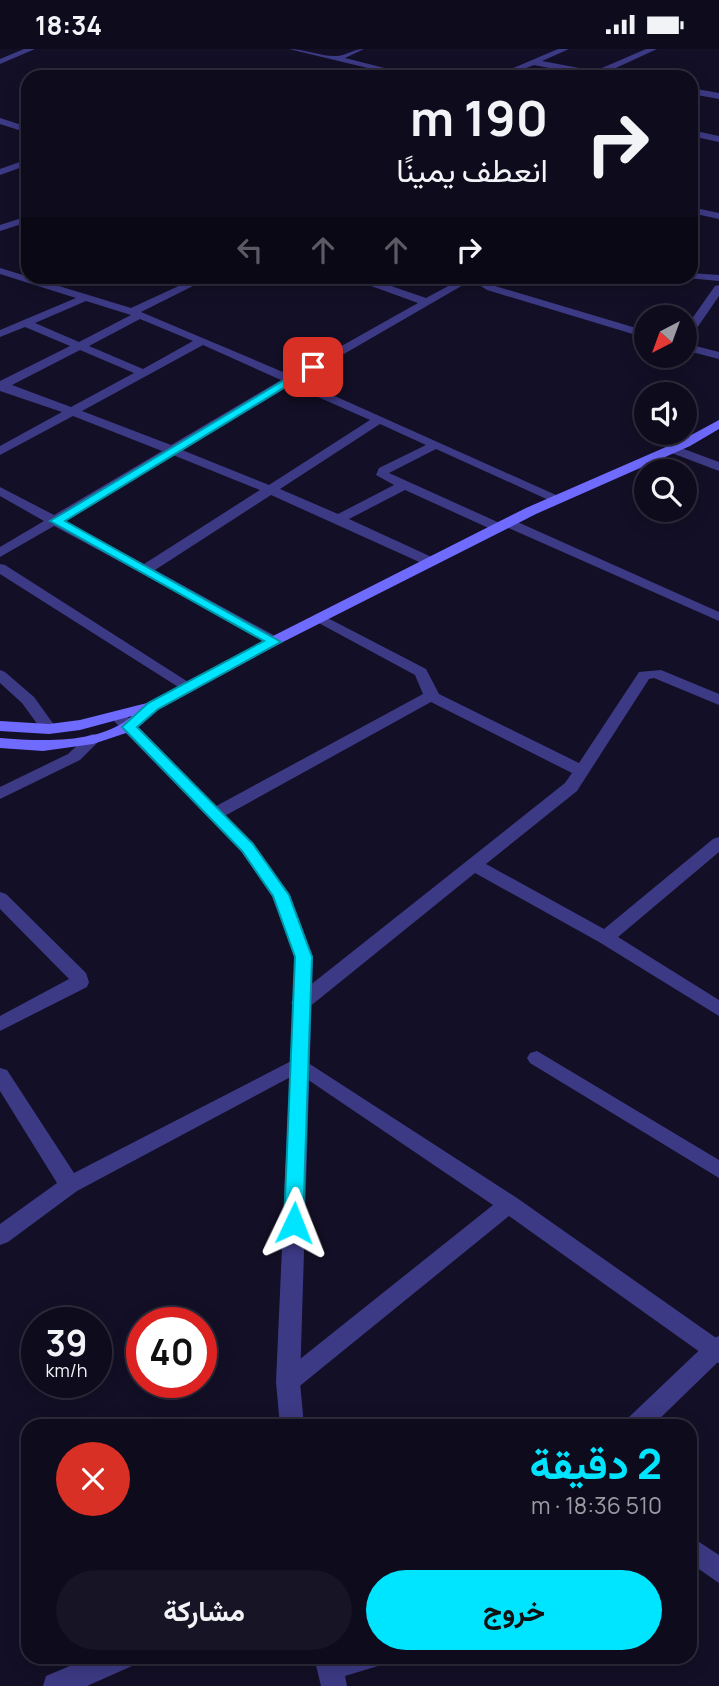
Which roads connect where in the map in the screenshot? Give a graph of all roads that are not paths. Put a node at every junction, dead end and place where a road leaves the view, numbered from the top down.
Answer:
1 (31, 49) edge
2 (293, 49) edge
3 (360, 49) edge
4 (565, 49) edge
5 (653, 49) edge
6 (337, 59) junction
7 (0, 62) edge
8 (533, 62) junction
9 (385, 70) edge
10 (513, 70) edge
11 (570, 70) edge
12 (605, 70) edge
13 (698, 92) edge
14 (719, 96) edge
15 (0, 121) edge
16 (21, 128) edge
17 (698, 134) edge
18 (719, 139) edge
19 (21, 164) edge
20 (0, 172) edge
21 (719, 200) edge
22 (698, 210) edge
23 (698, 211) edge
24 (719, 216) edge
25 (21, 221) edge
26 (0, 228) edge
27 (0, 271) edge
28 (698, 276) edge
29 (21, 278) edge
30 (719, 278) edge
31 (39, 284) edge
32 (49, 284) edge
33 (192, 284) edge
34 (376, 284) edge
35 (459, 284) edge
36 (484, 284) edge
37 (45, 286) junction
38 (719, 288) edge
39 (85, 298) junction
40 (426, 302) junction
41 (713, 307) edge
42 (136, 313) junction
43 (25, 323) junction
44 (697, 325) edge
45 (634, 331) edge
46 (0, 334) edge
47 (202, 341) junction
48 (78, 346) junction
49 (697, 350) edge
50 (719, 356) edge
51 (143, 373) junction
52 (290, 380) junction
53 (1, 386) edge
54 (73, 412) junction
55 (380, 419) junction
56 (719, 424) edge
57 (436, 444) junction
58 (673, 449) junction
59 (175, 450) junction
60 (0, 451) edge
61 (719, 467) edge
62 (402, 485) junction
63 (0, 491) edge
64 (271, 491) junction
65 (558, 499) junction
66 (338, 519) junction
67 (56, 521) junction
68 (503, 525) junction
69 (0, 553) edge
70 (431, 562) junction
71 (0, 568) edge
72 (145, 570) junction
73 (719, 617) edge
74 (320, 618) junction
75 (274, 642) junction
76 (0, 675) edge
77 (188, 687) junction
78 (430, 696) junction
79 (719, 700) edge
80 (124, 721) junction
81 (0, 726) edge
82 (49, 729) junction
83 (93, 739) junction
84 (0, 743) edge
85 (582, 771) junction
86 (0, 794) edge
87 (215, 814) junction
88 (719, 843) edge
89 (475, 865) junction
90 (0, 898) edge
91 (604, 938) junction
92 (301, 1003) junction
93 (719, 1009) edge
94 (0, 1024) edge
95 (537, 1058) dead end
96 (299, 1064) junction
97 (0, 1075) edge
98 (719, 1170) edge
99 (70, 1185) junction
100 (509, 1204) junction
101 (0, 1236) edge
102 (718, 1350) edge
103 (288, 1382) junction
104 (291, 1419) edge
105 (644, 1419) edge
106 (697, 1554) edge
107 (719, 1571) edge
108 (107, 1664) edge
109 (348, 1664) edge
110 (330, 1670) edge
111 (56, 1686) edge

1 - 7 street
2 - 6 street
3 - 6 street
4 - 8 street
5 - 12 street
6 - 9 street
8 - 10 street
8 - 11 street
13 - 14 street
15 - 16 street
17 - 18 street
19 - 20 street
21 - 22 street
23 - 24 street
25 - 26 street
27 - 29 street
28 - 30 street
31 - 37 street
32 - 37 street
33 - 42 street
34 - 40 street
35 - 40 street
36 - 45 street
37 - 39 street
38 - 41 street
39 - 42 street
39 - 43 street
40 - 52 street
41 - 44 street
42 - 47 street
42 - 48 street
43 - 46 street
43 - 48 street
47 - 51 street
47 - 52 street
48 - 51 street
48 - 53 street
49 - 50 street
51 - 54 street
52 - 55 street
52 - 59 street
53 - 54 street
54 - 59 street
54 - 60 street
55 - 57 street
55 - 64 street
56 - 58 main road
57 - 62 street
57 - 65 street
58 - 61 street
58 - 65 main road
59 - 64 street
59 - 67 street
62 - 66 street
62 - 68 street
63 - 67 street
64 - 66 street
64 - 72 street
65 - 68 main road
66 - 70 street
67 - 69 street
67 - 72 street
68 - 70 main road
68 - 73 street
70 - 74 main road
71 - 77 street
72 - 75 street
74 - 75 main road
74 - 78 street
75 - 77 main road
76 - 82 street
77 - 80 main road
78 - 85 street
78 - 87 street
79 - 85 street
80 - 82 main road
80 - 83 main road
80 - 87 street
81 - 82 main road
83 - 84 main road
83 - 86 street
85 - 89 street
87 - 92 street
88 - 91 street
89 - 91 street
89 - 92 street
90 - 94 street
91 - 93 street
92 - 96 street
95 - 98 street
96 - 99 street
96 - 100 street
96 - 103 street
97 - 99 street
99 - 101 street
100 - 102 street
100 - 103 street
102 - 105 street
103 - 104 street
106 - 107 street
108 - 111 street
109 - 110 street

